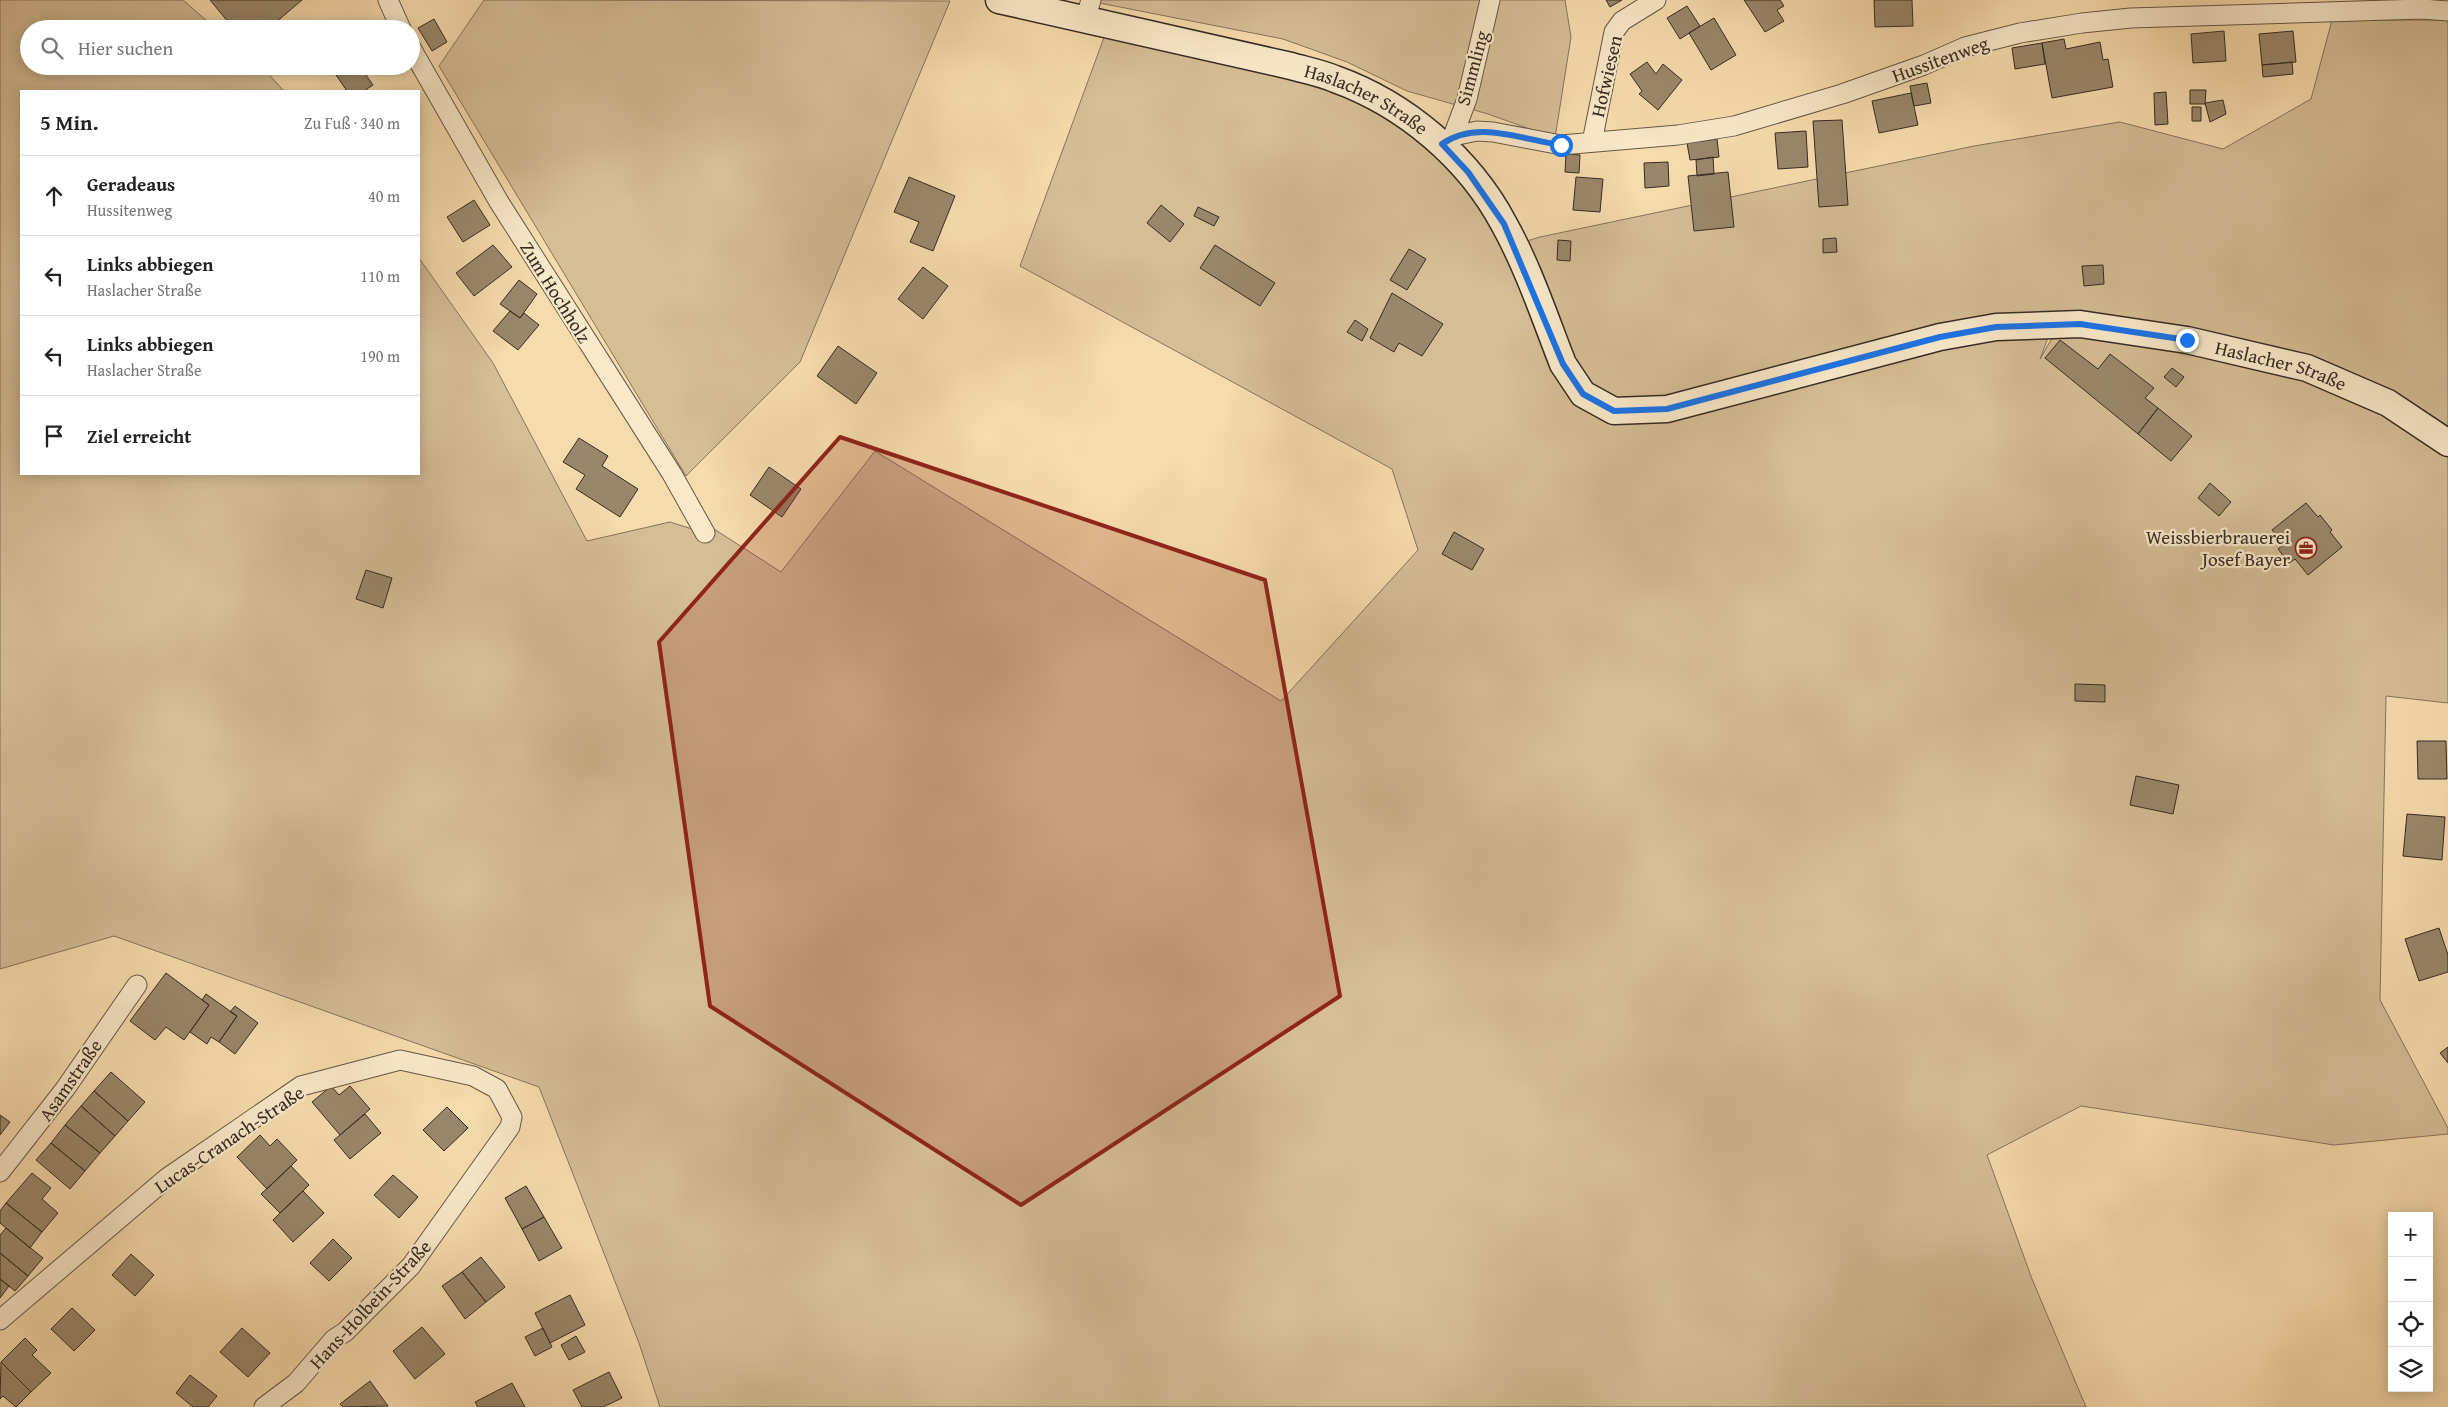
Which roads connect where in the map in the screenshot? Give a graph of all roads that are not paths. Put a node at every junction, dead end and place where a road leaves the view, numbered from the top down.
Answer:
1 (388, 0) edge
2 (999, 0) edge
3 (1490, 0) edge
4 (1656, 0) edge
5 (1088, 10) edge
6 (2448, 11) edge
7 (397, 20) edge
8 (420, 64) edge
9 (1447, 140) junction
10 (1592, 142) junction
11 (2448, 443) edge
12 (705, 533) dead end
13 (137, 984) dead end
14 (497, 1089) joint
15 (0, 1172) edge
16 (0, 1320) edge
17 (264, 1407) edge

1 - 7 street
2 - 5 street, Haslacher Straße
3 - 9 street, Simmling
4 - 10 street, Hofwiesen
5 - 9 street, Haslacher Straße
6 - 10 street, Hussitenweg
8 - 12 street, Zum Hochholz
9 - 10 street, Hussitenweg
9 - 11 street, Haslacher Straße
13 - 15 street, Asamstraße
14 - 16 street, Lucas-Cranach-Straße
14 - 17 street, Hans-Holbein-Straße

